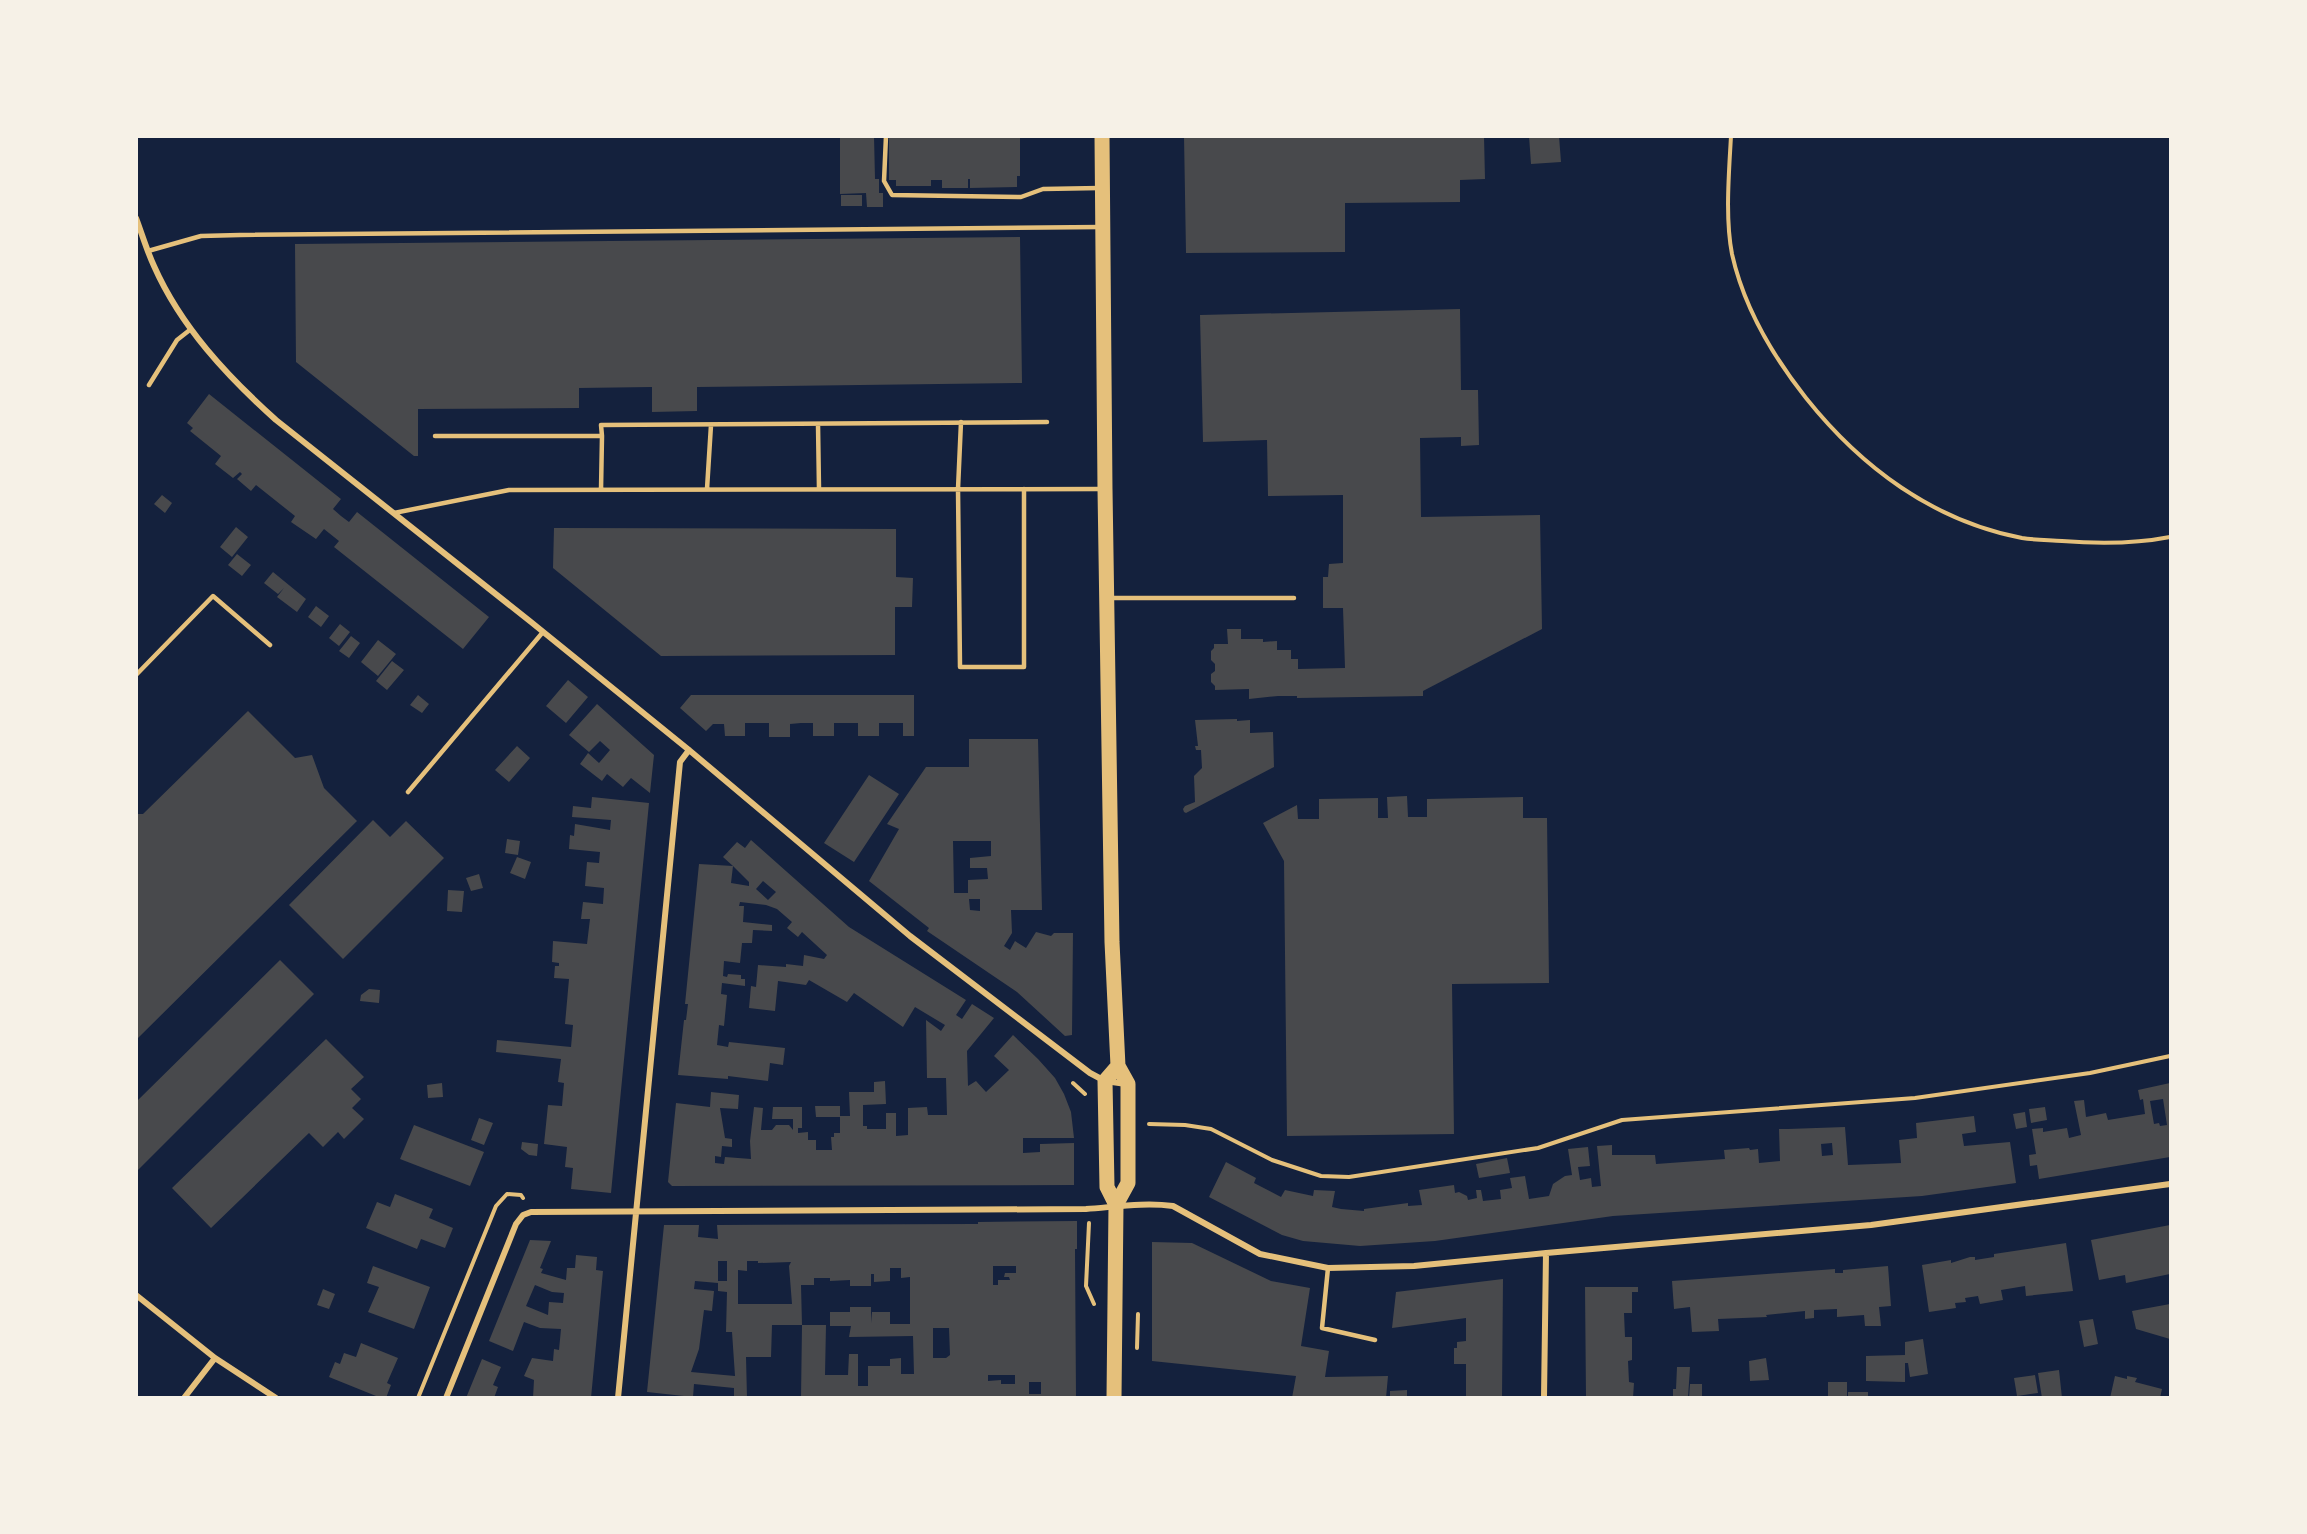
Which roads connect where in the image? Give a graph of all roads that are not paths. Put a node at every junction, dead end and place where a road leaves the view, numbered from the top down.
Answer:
1 (886, 136) edge
2 (1102, 136) edge
3 (1102, 188) junction
4 (136, 218) edge
5 (1103, 227) junction
6 (148, 251) junction
7 (191, 329) junction
8 (149, 385) dead end
9 (961, 422) junction
10 (1047, 422) dead end
11 (818, 424) junction
12 (711, 425) junction
13 (435, 436) dead end
14 (602, 436) junction
15 (707, 489) junction
16 (819, 489) junction
17 (958, 489) junction
18 (1024, 489) junction
19 (1104, 489) junction
20 (601, 490) junction
21 (394, 513) junction
22 (1106, 598) junction
23 (1294, 598) dead end
24 (543, 632) junction
25 (270, 645) dead end
26 (136, 675) edge
27 (689, 750) junction
28 (408, 792) dead end
29 (1118, 1066) junction
30 (1104, 1081) junction
31 (1128, 1084) junction
32 (2170, 1184) edge
33 (1116, 1205) junction
34 (635, 1212) junction
35 (1546, 1253) junction
36 (1328, 1268) junction
37 (136, 1295) edge
38 (1375, 1340) dead end
39 (215, 1358) junction
40 (184, 1398) edge
41 (276, 1398) edge
42 (446, 1398) edge
43 (618, 1398) edge
44 (1114, 1398) edge
45 (1544, 1398) edge

1 - 3 lane
2 - 3 main road
3 - 5 main road
4 - 6 street
5 - 6 lane
5 - 19 main road
6 - 7 street
7 - 8 lane
7 - 21 street
9 - 10 lane
9 - 11 lane
9 - 17 lane
11 - 12 lane
11 - 16 lane
12 - 14 lane
12 - 15 lane
13 - 14 lane
14 - 20 lane
15 - 16 lane
15 - 20 lane
16 - 17 lane
17 - 18 lane
17 - 18 lane
18 - 19 lane
19 - 22 main road
20 - 21 lane
21 - 24 street
22 - 23 lane
22 - 29 main road
24 - 27 street
24 - 28 lane
25 - 26 lane
27 - 30 street
27 - 34 street
29 - 30 main road
29 - 31 main road
30 - 31 street
30 - 33 main road
31 - 33 main road
32 - 35 street
33 - 34 street
33 - 36 street
33 - 44 main road
34 - 42 street
34 - 43 street
35 - 36 street
35 - 45 street
36 - 38 lane
37 - 39 street
39 - 40 street
39 - 41 street

